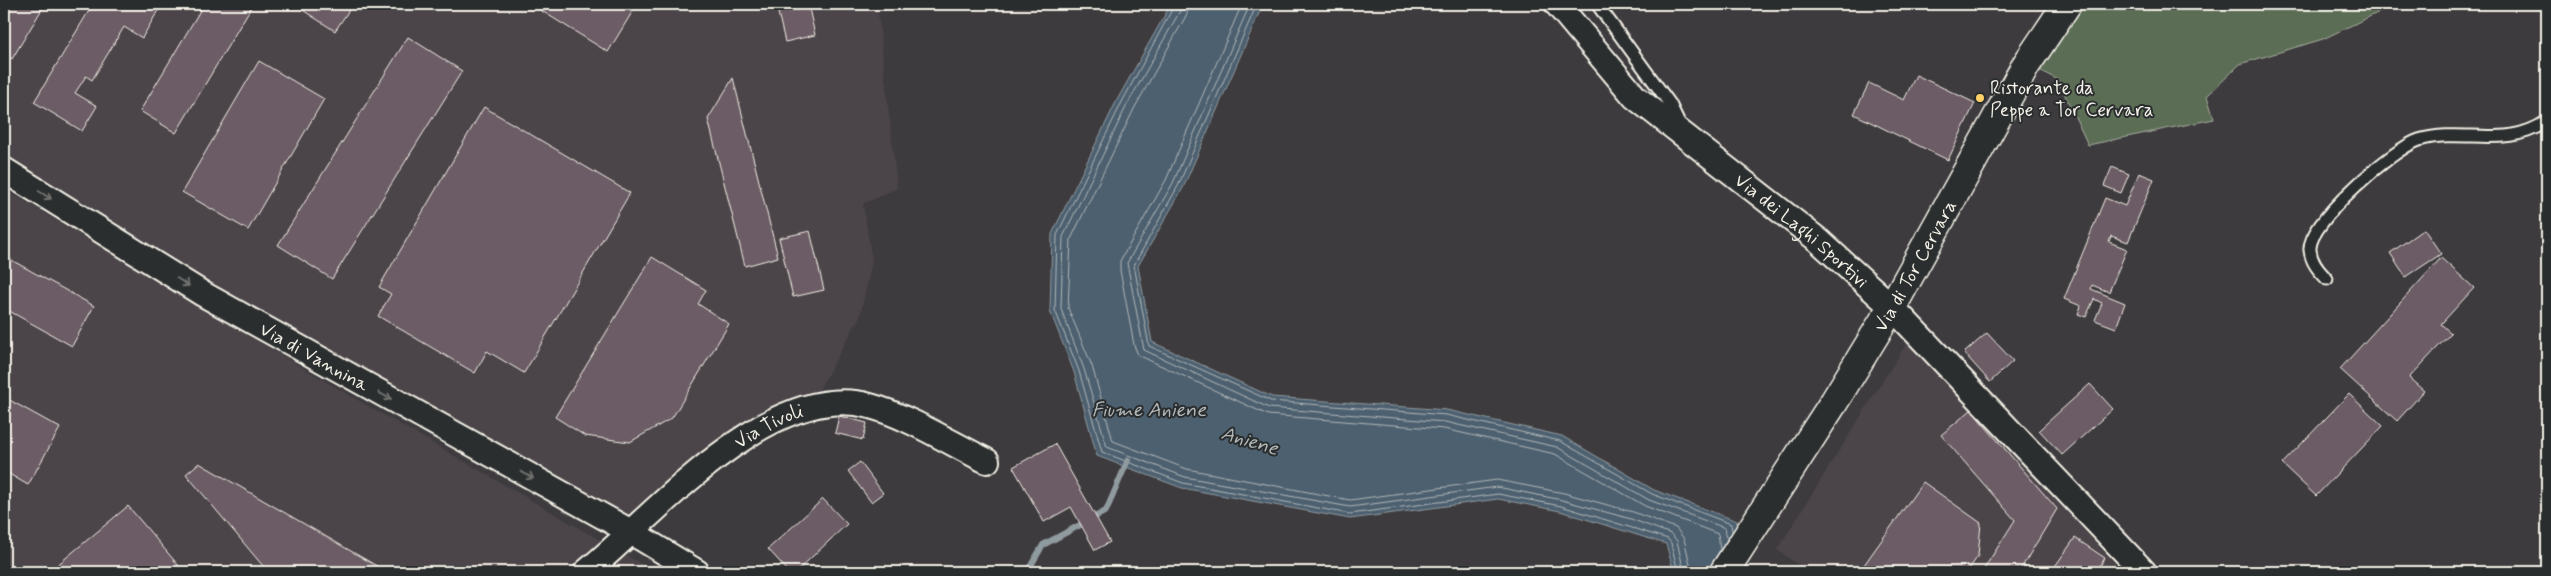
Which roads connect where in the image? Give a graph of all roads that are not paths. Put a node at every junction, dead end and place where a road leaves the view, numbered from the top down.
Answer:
1 (1557, 4) edge
2 (1597, 4) edge
3 (2067, 4) edge
4 (2547, 121) edge
5 (1684, 134) junction
6 (4, 170) edge
7 (2326, 279) dead end
8 (1892, 307) junction
9 (987, 461) dead end
10 (631, 532) junction
11 (586, 572) edge
12 (696, 572) edge
13 (1724, 572) edge
14 (2144, 572) edge

1 - 5 street, Via dei Laghi Sportivi
2 - 5 lane
3 - 8 street, Via di Tor Cervara
4 - 7 lane
5 - 8 street, Via dei Laghi Sportivi
6 -> 10 street, Via di Vannina
8 - 13 street, Via di Tor Cervara
8 - 14 street, Via dei Laghi Sportivi
9 - 10 street, Via Tivoli
10 - 11 street, Via Tivoli
10 - 12 street, Via di Vannina

